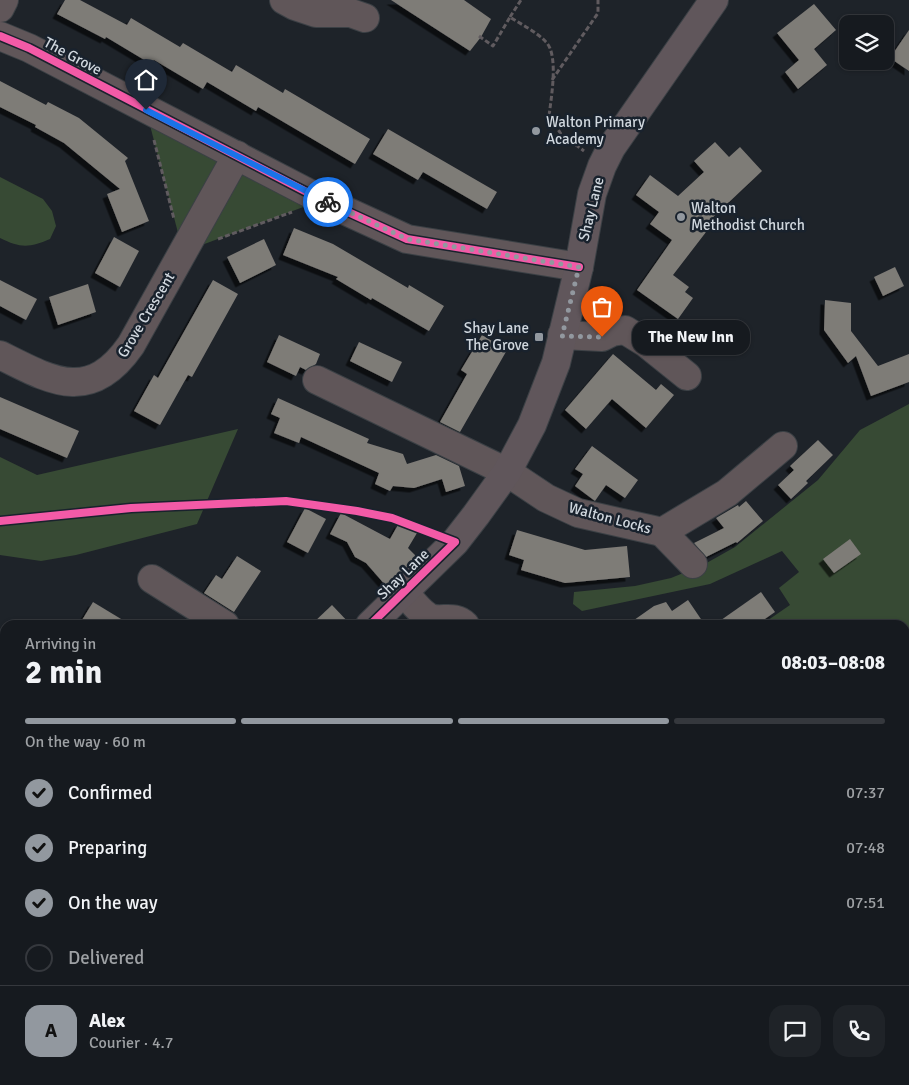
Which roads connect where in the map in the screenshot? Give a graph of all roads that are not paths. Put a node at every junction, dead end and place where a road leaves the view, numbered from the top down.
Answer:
1 (4, 0) edge
2 (284, 0) edge
3 (714, 0) edge
4 (0, 8) edge
5 (365, 18) dead end
6 (0, 36) edge
7 (237, 155) junction
8 (579, 267) junction
9 (562, 336) junction
10 (0, 355) edge
11 (687, 376) dead end
12 (317, 380) dead end
13 (783, 446) dead end
14 (507, 472) junction
15 (662, 532) junction
16 (693, 564) dead end
17 (152, 579) dead end
18 (404, 592) junction
19 (217, 620) edge
20 (375, 620) edge
21 (457, 620) edge

1 - 4 street
2 - 5 street
3 - 8 main road, Shay Lane
6 - 7 street, The Grove
7 - 8 street, The Grove
7 - 10 street, Grove Crescent
8 - 9 main road, Shay Lane
9 - 11 street
9 - 14 main road, Shay Lane
12 - 14 street, Walton Locks
13 - 15 street, Walton Locks
14 - 15 street, Walton Locks
14 - 18 main road, Shay Lane
15 - 16 street, Walton Locks
17 - 19 street
18 - 20 main road, Shay Lane
18 - 21 street

